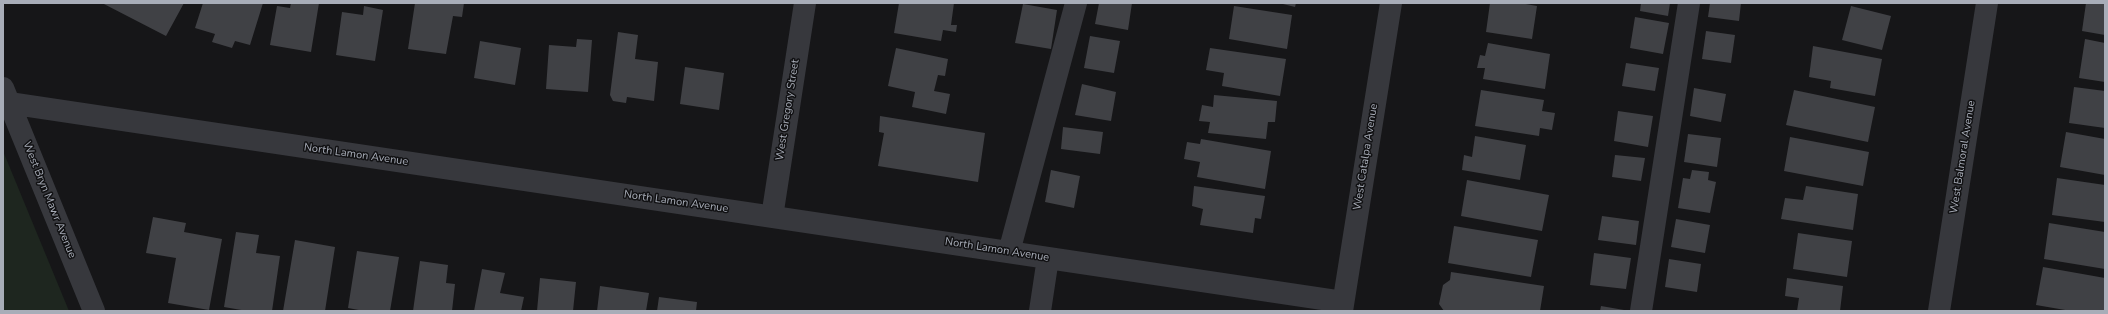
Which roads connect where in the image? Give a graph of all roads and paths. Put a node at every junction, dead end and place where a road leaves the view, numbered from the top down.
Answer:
1 (805, 3) edge
2 (1076, 3) edge
3 (1391, 3) edge
4 (1689, 3) edge
5 (1987, 3) edge
6 (6, 96) edge
7 (772, 217) junction
8 (1009, 252) junction
9 (1048, 258) junction
10 (1343, 306) edge
11 (94, 311) edge
12 (1040, 311) edge
13 (1641, 311) edge
14 (1939, 311) edge

1 - 7 street, West Gregory Street
2 - 8 street
3 - 10 street, West Catalpa Avenue
4 - 13 street
5 - 14 street, West Balmoral Avenue
6 - 7 street, North Lamon Avenue
6 - 11 street, West Bryn Mawr Avenue
7 - 8 street, North Lamon Avenue
8 - 9 street, North Lamon Avenue
9 - 10 street, North Lamon Avenue
9 - 12 street

